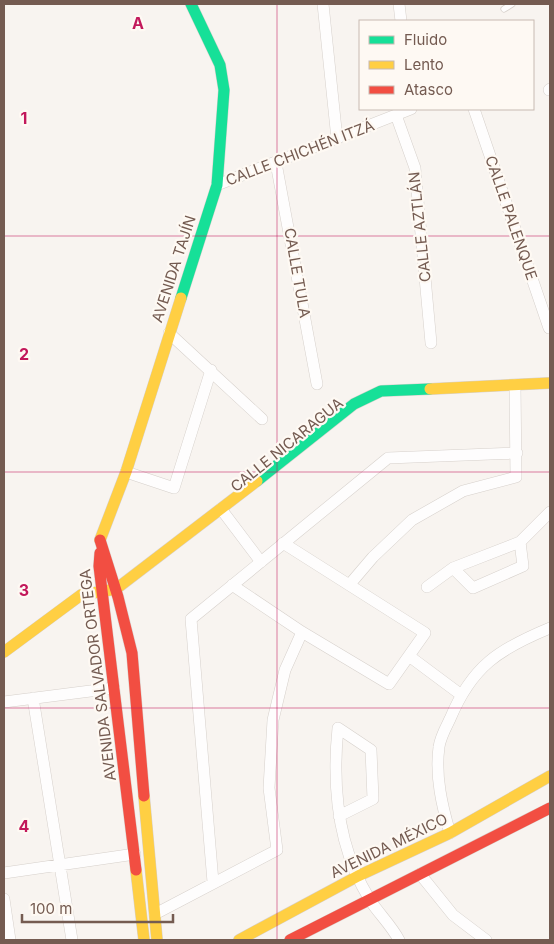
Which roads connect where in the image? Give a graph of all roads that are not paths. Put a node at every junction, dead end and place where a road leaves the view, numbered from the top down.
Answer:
1 (191, 4) edge
2 (323, 4) edge
3 (399, 4) edge
4 (512, 4) edge
5 (504, 9) dead end
6 (401, 20) edge
7 (408, 110) edge
8 (474, 110) edge
9 (396, 115) junction
10 (337, 139) junction
11 (276, 162) junction
12 (217, 185) junction
13 (549, 328) dead end
14 (169, 333) junction
15 (431, 343) dead end
16 (211, 370) junction
17 (550, 383) edge
18 (317, 384) dead end
19 (515, 389) junction
20 (550, 391) edge
21 (262, 419) dead end
22 (517, 453) junction
23 (126, 472) junction
24 (223, 512) junction
25 (549, 513) edge
26 (100, 540) junction
27 (520, 542) junction
28 (283, 543) junction
29 (261, 562) junction
30 (453, 568) junction
31 (350, 584) junction
32 (232, 585) junction
33 (427, 587) dead end
34 (117, 593) junction
35 (100, 595) junction
36 (550, 628) edge
37 (302, 632) junction
38 (4, 652) edge
39 (409, 656) junction
40 (114, 688) junction
41 (460, 694) junction
42 (33, 698) junction
43 (4, 702) edge
44 (550, 776) edge
45 (550, 808) edge
46 (339, 816) junction
47 (450, 833) junction
48 (135, 854) junction
49 (60, 865) junction
50 (4, 873) edge
51 (420, 874) junction
52 (358, 876) junction
53 (213, 882) junction
54 (4, 899) edge
55 (370, 900) junction
56 (155, 914) junction
57 (306, 937) edge
58 (10, 940) edge
59 (72, 940) edge
60 (144, 940) edge
61 (157, 940) edge
62 (239, 940) edge
63 (290, 940) edge
64 (399, 940) edge
65 (486, 940) edge

1 - 12 main road, AVENIDA TAJÍN
2 - 10 street
3 - 6 street
4 - 5 lane
7 - 9 street, CALLE CHICHÉN ITZÁ
8 - 13 street, CALLE PALENQUE
9 - 10 street, CALLE CHICHÉN ITZÁ
9 - 15 street, CALLE AZTLÁN
10 - 11 street, CALLE CHICHÉN ITZÁ
11 - 12 street, CALLE CHICHÉN ITZÁ
11 - 18 street, CALLE TULA
12 - 14 main road, AVENIDA TAJÍN
14 - 16 street
14 - 23 main road, AVENIDA TAJÍN
16 - 21 street
16 - 23 street
17 - 19 main road, CALLE NICARAGUA
19 - 20 main road, CALLE NICARAGUA
19 - 22 street
19 - 24 main road, CALLE NICARAGUA
22 - 28 street
22 - 31 street
23 - 26 main road, AVENIDA TAJÍN
24 - 29 street
24 - 34 main road, CALLE NICARAGUA
25 - 27 street
26 - 34 main road, AVENIDA SALVADOR ORTEGA
26 - 35 main road, AVENIDA SALVADOR ORTEGA
27 - 30 street
27 - 30 street
28 - 29 street
28 - 31 street
29 - 32 street
30 - 33 street
31 - 39 street
32 - 37 street
32 - 53 street
34 - 35 main road, CALLE NICARAGUA
34 - 56 main road, AVENIDA SALVADOR ORTEGA
35 - 38 main road, CALLE NICARAGUA
35 - 40 main road, AVENIDA SALVADOR ORTEGA
36 - 41 street
37 - 39 street
37 - 53 street
39 - 41 street
40 - 42 street
40 - 48 main road, AVENIDA SALVADOR ORTEGA
41 - 47 street
42 - 43 street
42 - 49 street
44 - 47 main road, AVENIDA MÉXICO
45 - 51 main road
46 - 46 street
46 - 52 street
47 - 52 main road, AVENIDA MÉXICO
48 - 49 street
48 - 60 main road, AVENIDA SALVADOR ORTEGA
49 - 50 street
49 - 59 street
51 - 55 main road
51 - 65 street
52 - 55 street
52 - 62 main road, AVENIDA MÉXICO
53 - 56 street
54 - 58 street
55 - 57 main road
55 - 64 street
56 - 61 main road, AVENIDA SALVADOR ORTEGA
57 - 63 main road

